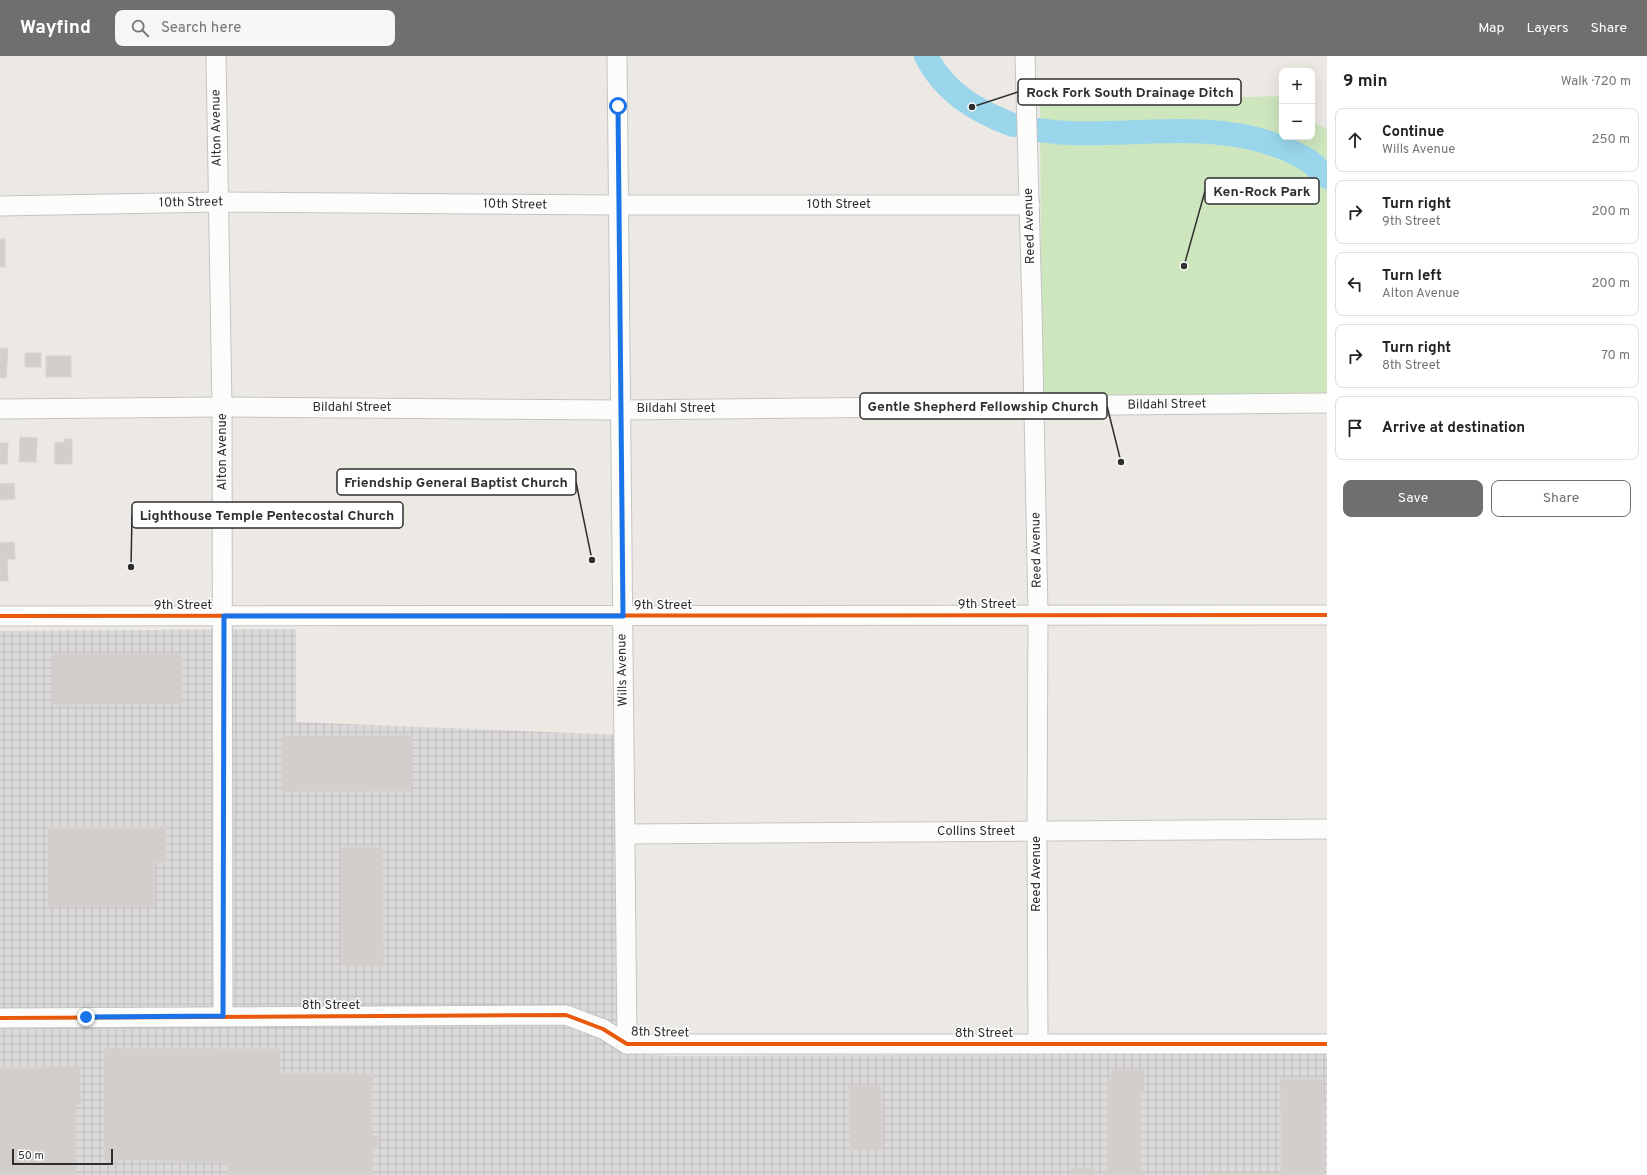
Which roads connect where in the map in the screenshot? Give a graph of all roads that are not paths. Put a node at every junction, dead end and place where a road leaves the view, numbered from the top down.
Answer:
1 (216, 56) edge
2 (617, 56) edge
3 (1025, 56) edge
4 (219, 202) junction
5 (0, 206) edge
6 (619, 206) junction
7 (1030, 206) junction
8 (1327, 403) edge
9 (222, 407) junction
10 (1034, 407) junction
11 (0, 409) edge
12 (621, 410) junction
13 (1038, 615) junction
14 (1327, 615) edge
15 (0, 616) edge
16 (224, 616) junction
17 (623, 616) junction
18 (1327, 830) edge
19 (1037, 831) junction
20 (625, 834) junction
21 (223, 1016) junction
22 (0, 1018) edge
23 (627, 1044) junction
24 (1038, 1044) junction
25 (1327, 1044) edge

1 - 4 street, Alton Avenue
2 - 6 street, Wills Avenue
3 - 7 street, Reed Avenue
4 - 5 street, 10th Street
4 - 6 street, 10th Street
4 - 9 street, Alton Avenue
6 - 7 street, 10th Street
6 - 12 street, Wills Avenue
7 - 10 street, Reed Avenue
8 - 10 street, Bildahl Street
9 - 11 street, Bildahl Street
9 - 12 street, Bildahl Street
9 - 16 street, Alton Avenue
10 - 12 street, Bildahl Street
10 - 13 street, Reed Avenue
12 - 17 street, Wills Avenue
13 - 14 street, 9th Street
13 - 17 street, 9th Street
13 - 19 street, Reed Avenue
15 - 16 street, 9th Street
16 - 17 street, 9th Street
16 - 21 street, Alton Avenue
17 - 20 street, Wills Avenue
18 - 19 street, Collins Street
19 - 20 street, Collins Street
19 - 24 street, Reed Avenue
20 - 23 street, Wills Avenue
21 - 22 street, 8th Street
21 - 23 street, 8th Street
23 - 24 street, 8th Street
24 - 25 street, 8th Street

